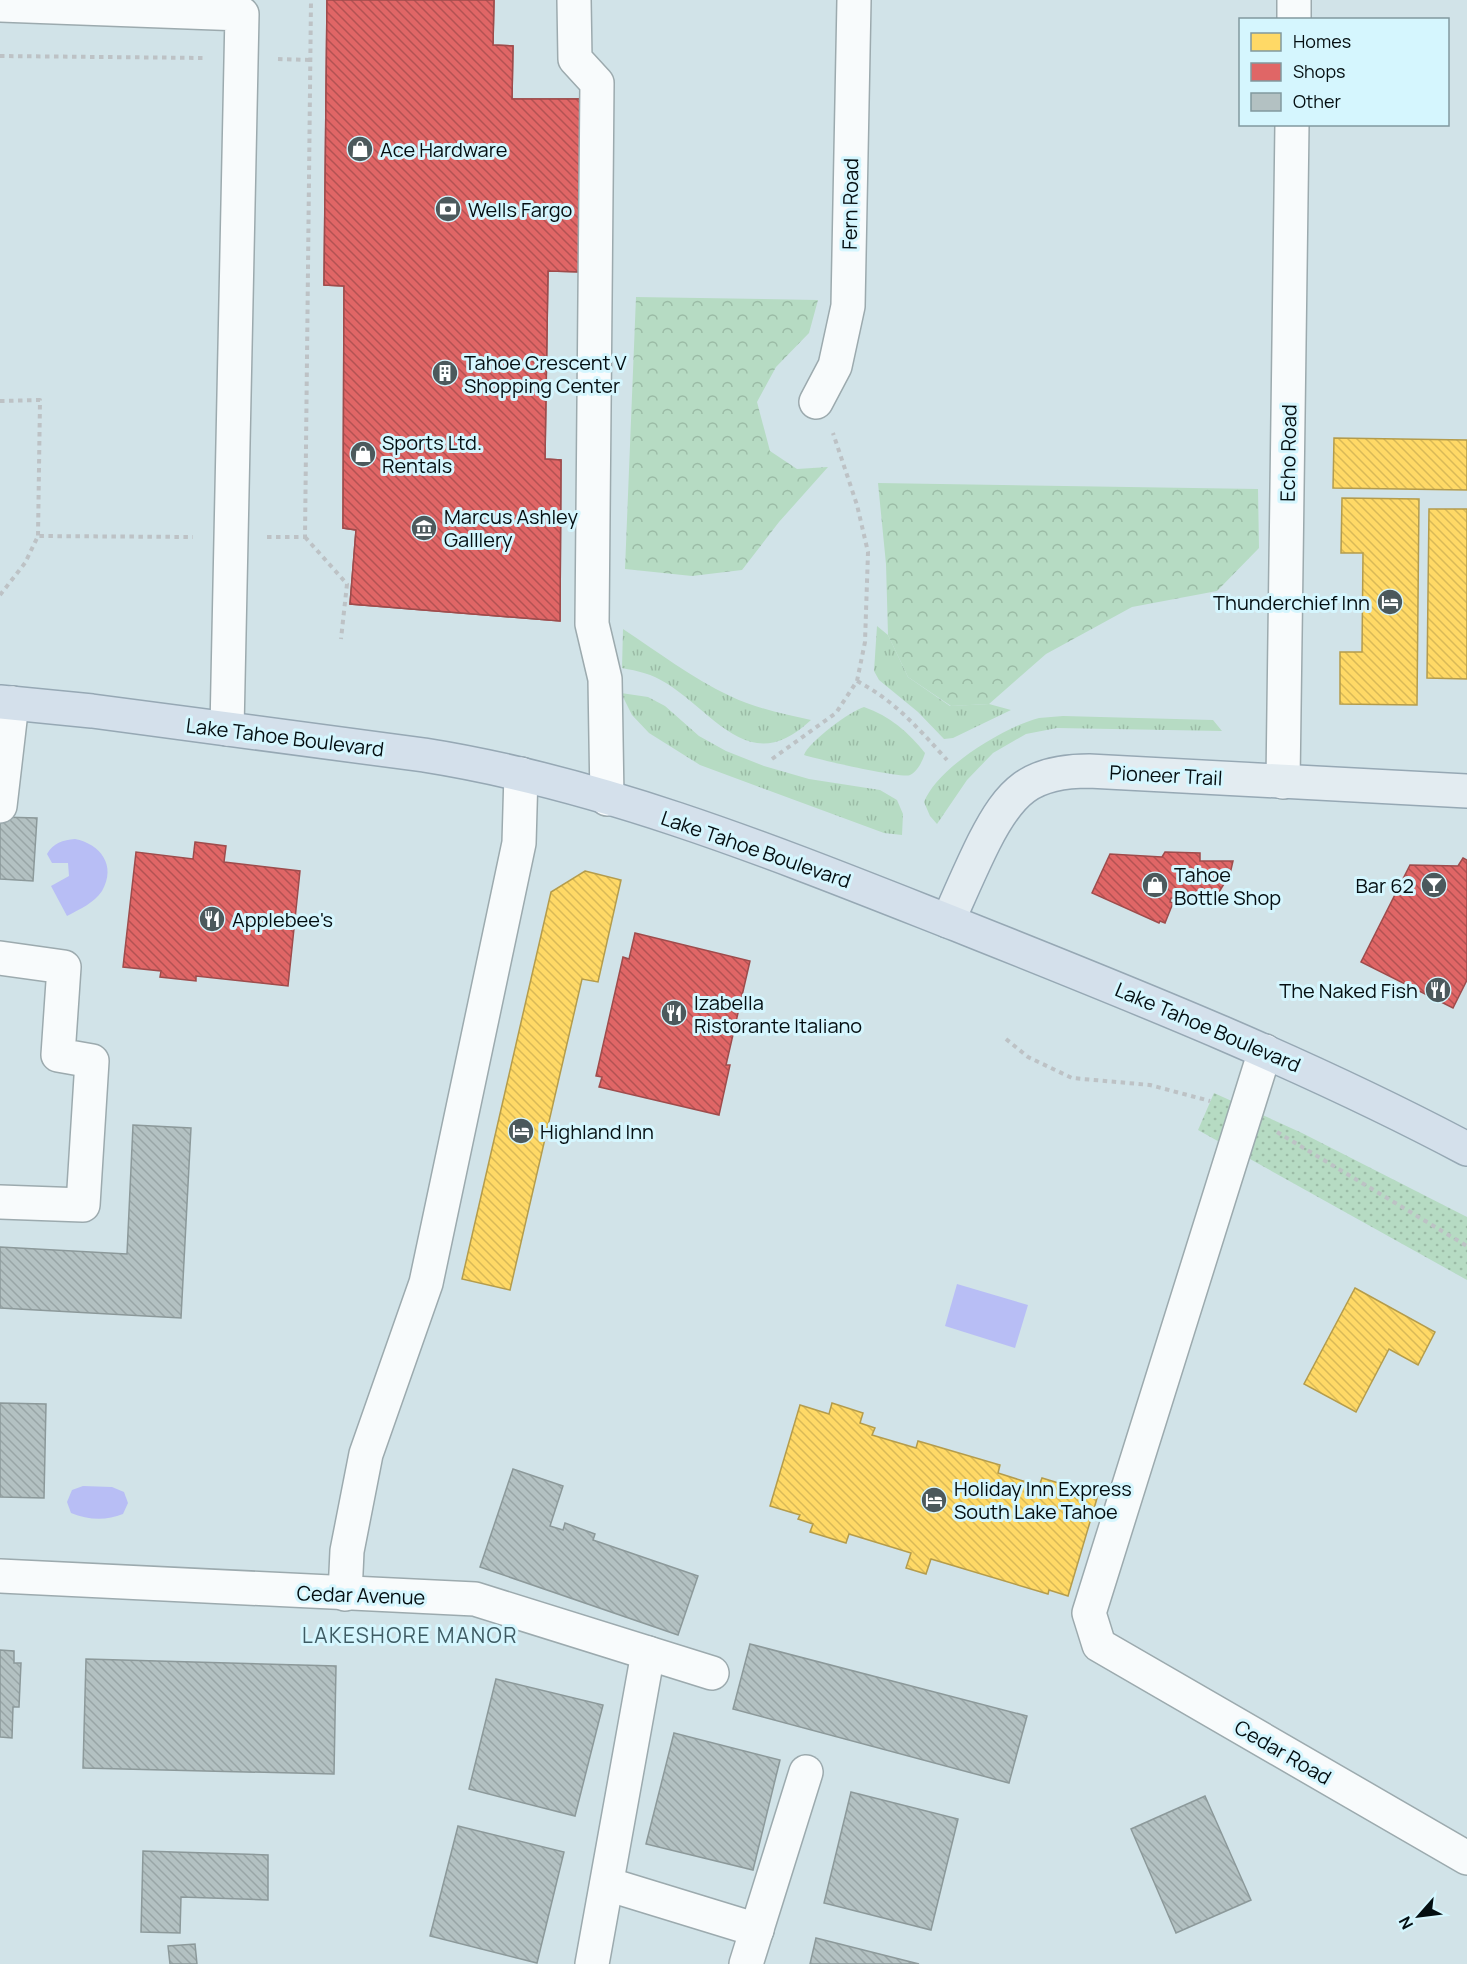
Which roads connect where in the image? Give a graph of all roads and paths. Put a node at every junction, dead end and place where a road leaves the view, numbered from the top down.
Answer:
1 (574, 0) edge
2 (854, 0) edge
3 (1294, 0) edge
4 (0, 5) edge
5 (242, 7) edge
6 (1294, 18) edge
7 (0, 56) edge
8 (241, 59) junction
9 (310, 60) dead end
10 (1293, 126) edge
11 (0, 401) edge
12 (816, 402) joint
13 (38, 536) dead end
14 (305, 537) dead end
15 (341, 639) dead end
16 (857, 681) junction
17 (6, 703) edge
18 (227, 729) junction
19 (772, 759) dead end
20 (946, 760) dead end
21 (521, 774) junction
22 (1283, 782) junction
23 (1467, 791) edge
24 (607, 799) junction
25 (0, 806) edge
26 (948, 921) junction
27 (0, 958) edge
28 (1265, 1051) junction
29 (1467, 1149) edge
30 (0, 1202) edge
31 (0, 1576) edge
32 (345, 1594) junction
33 (648, 1653) junction
34 (712, 1673) dead end
35 (806, 1772) dead end
36 (1467, 1858) edge
37 (607, 1884) junction
38 (757, 1930) junction
39 (592, 1964) edge
40 (746, 1964) edge

1 - 24 street
2 - 12 street, Fern Road
3 - 6 street
4 - 5 street
5 - 8 street
7 - 8 path
8 - 9 path
8 - 18 street
10 - 22 street, Echo Road
11 - 13 path
12 - 16 path
14 - 15 path
16 - 19 path
16 - 20 path
17 - 18 highway, Lake Tahoe Boulevard
17 - 25 street
18 - 21 highway, Lake Tahoe Boulevard
21 - 24 highway, Lake Tahoe Boulevard
21 - 32 street
22 - 23 main road, Pioneer Trail
22 - 26 main road, Pioneer Trail
24 - 26 highway, Lake Tahoe Boulevard
26 - 28 highway, Lake Tahoe Boulevard
27 - 30 street
28 - 29 highway, Lake Tahoe Boulevard
28 - 36 street, Cedar Road
31 - 32 street, Cedar Avenue
32 - 33 street, Cedar Avenue
33 - 34 street, Cedar Avenue
33 - 37 street
35 - 38 street
37 - 38 street
37 - 39 street
38 - 40 street

